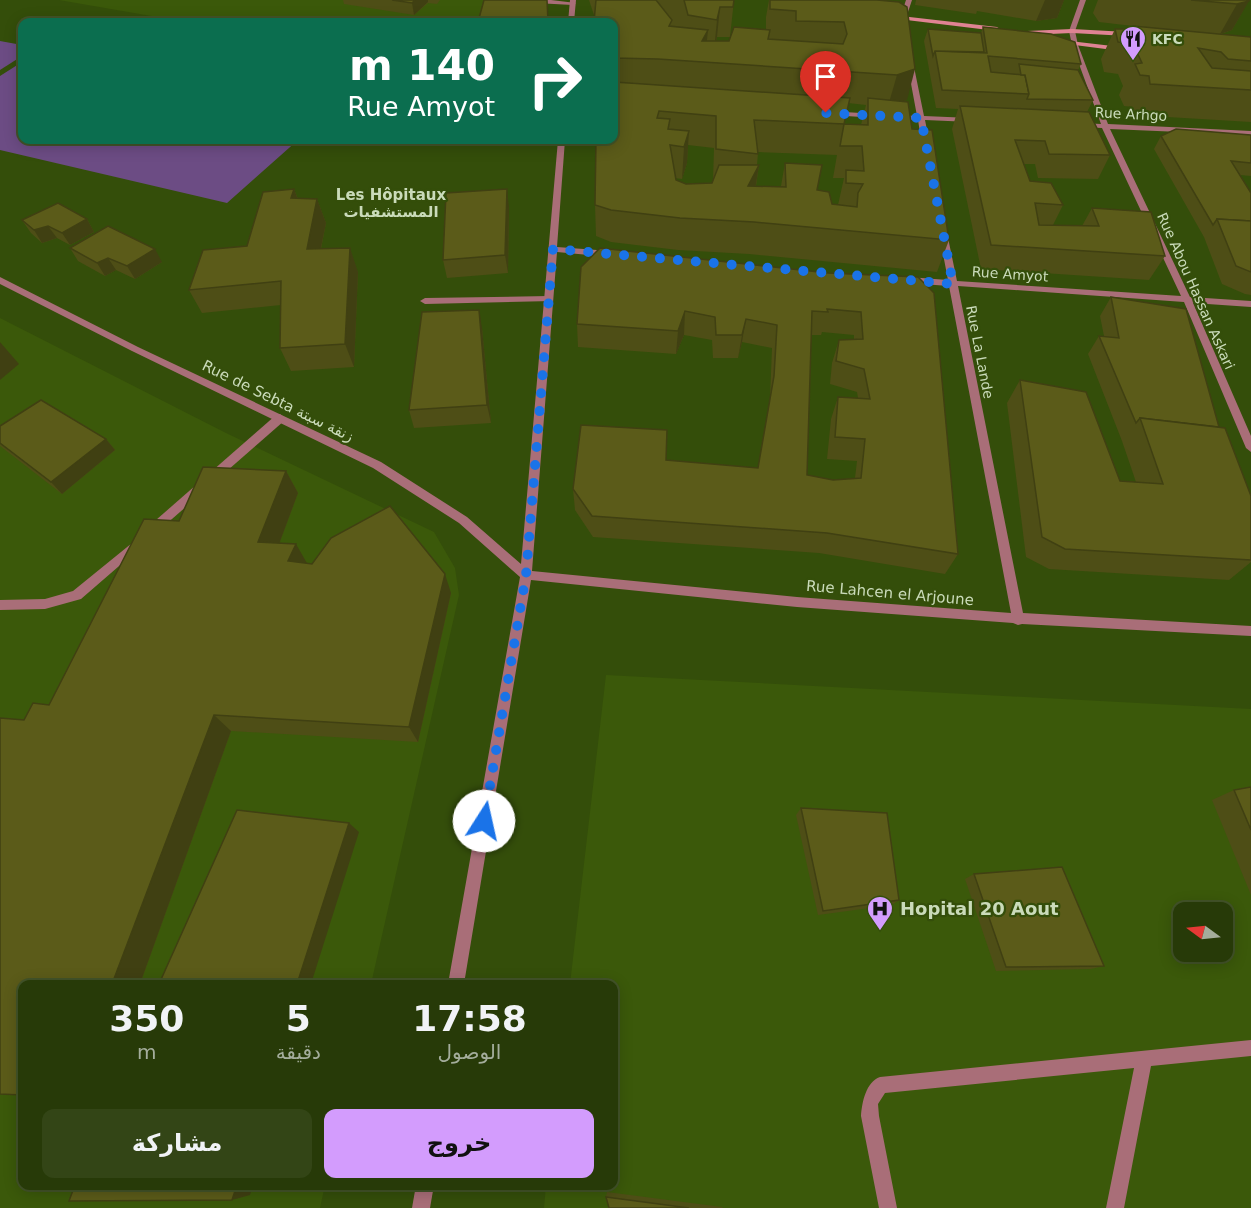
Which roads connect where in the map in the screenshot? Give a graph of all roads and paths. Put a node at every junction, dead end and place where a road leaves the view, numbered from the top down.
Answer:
1 (516, 0) edge
2 (909, 0) edge
3 (1083, 0) edge
4 (573, 2) edge
5 (880, 15) edge
6 (571, 18) edge
7 (902, 18) junction
8 (904, 29) edge
9 (1007, 31) edge
10 (1072, 31) junction
11 (1017, 32) edge
12 (1027, 33) junction
13 (1141, 34) edge
14 (1075, 45) junction
15 (1130, 50) edge
16 (908, 52) edge
17 (826, 113) edge
18 (921, 118) junction
19 (978, 121) edge
20 (1070, 124) edge
21 (1105, 126) junction
22 (1251, 133) edge
23 (562, 144) edge
24 (927, 152) edge
25 (940, 218) edge
26 (553, 249) junction
27 (624, 255) edge
28 (894, 279) edge
29 (0, 280) edge
30 (953, 284) junction
31 (549, 299) junction
32 (1187, 299) junction
33 (425, 301) dead end
34 (1251, 304) edge
35 (280, 418) junction
36 (1251, 448) edge
37 (526, 575) junction
38 (0, 605) edge
39 (1018, 620) junction
40 (1251, 632) edge
41 (457, 980) edge
42 (1251, 1048) edge
43 (1144, 1059) junction
44 (423, 1190) edge
45 (421, 1208) edge
46 (888, 1208) edge
47 (1115, 1208) edge

1 - 4 street
2 - 7 street
3 - 10 street
4 - 6 street
5 - 7 main road
7 - 8 street
7 - 9 main road
10 - 12 main road
10 - 13 main road
10 - 14 street, Rue Abou Hassan Askari
11 - 12 main road
12 - 14 main road
14 - 15 main road
14 - 21 street, Rue Abou Hassan Askari
16 - 18 street
17 - 18 street
18 - 19 street
18 - 24 street
20 - 21 street, Rue Arhgo
21 - 22 street, Rue Arhgo
21 - 32 street, Rue Abou Hassan Askari
23 - 26 street
25 - 30 street, Rue La Lande
26 - 27 street
26 - 31 street
28 - 30 street, Rue Amyot
29 - 35 street, Rue de Sebta زنقة سبتة
30 - 32 street, Rue Amyot
30 - 39 street, Rue La Lande
31 - 33 street
31 - 37 street
32 - 34 street, Rue Amyot
32 - 36 street, Rue Abou Hassan Askari
35 - 37 street, Rue de Sebta زنقة سبتة
35 - 38 street
37 - 39 street, Rue Lahcen el Arjoune
37 - 41 street
39 - 40 street, Rue Lahcen el Arjoune
42 - 43 street
43 - 46 street
43 - 47 street
44 - 45 street

